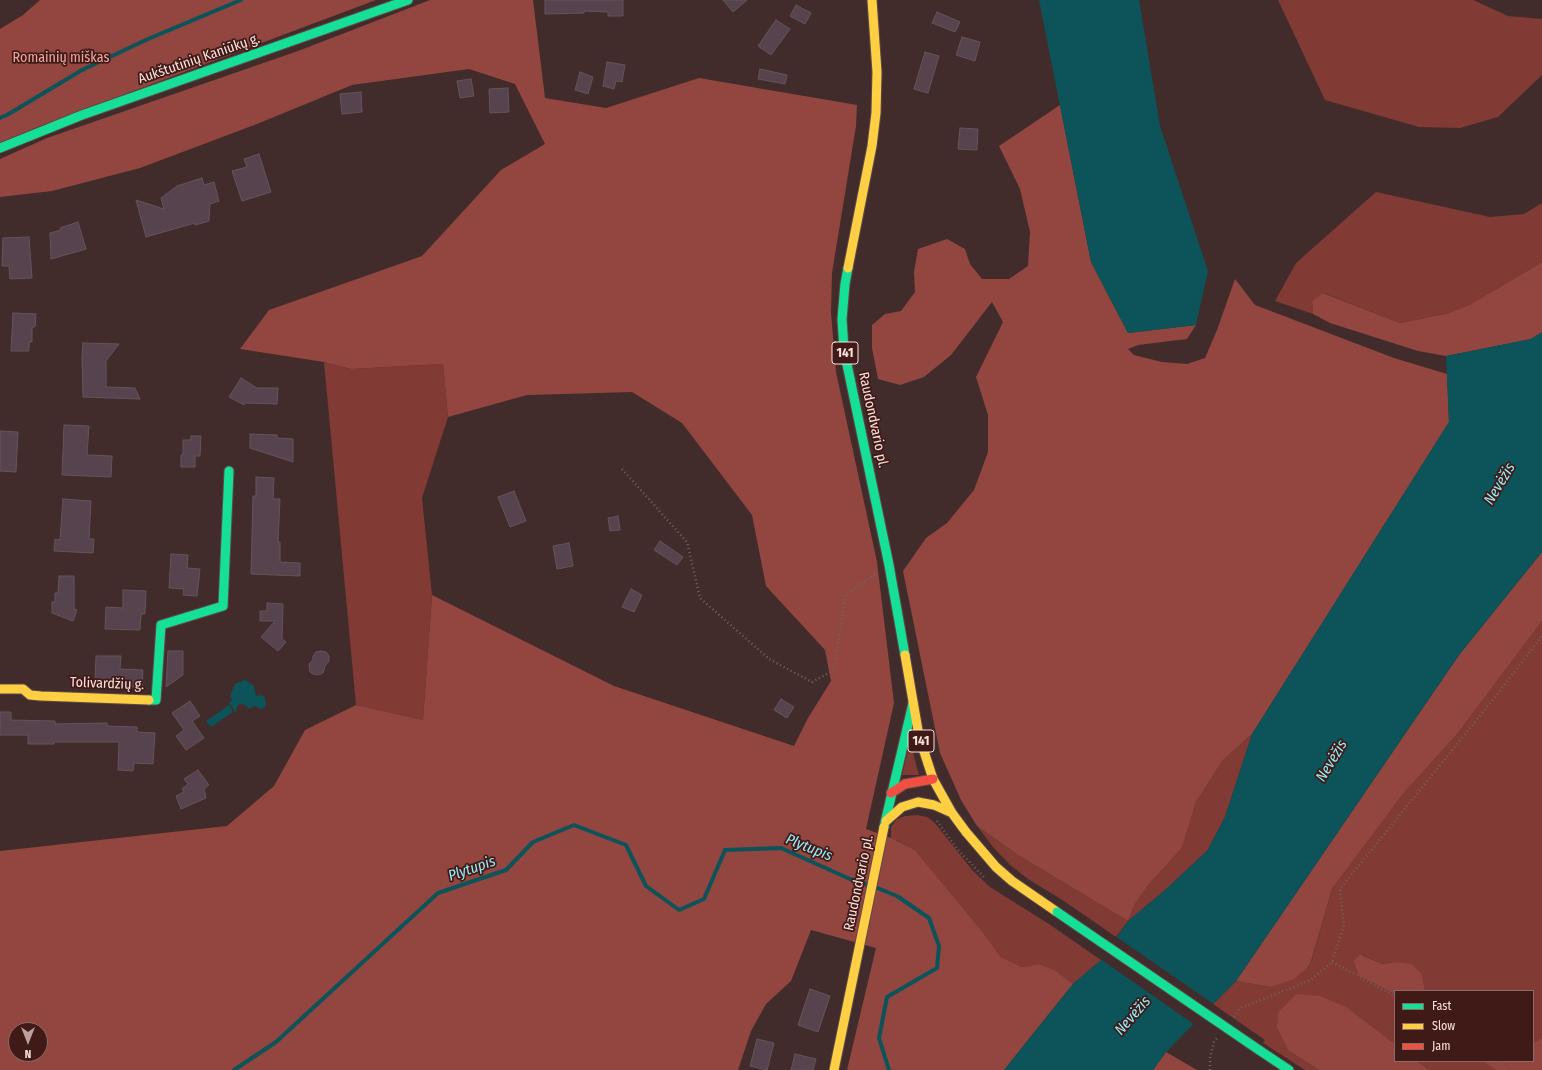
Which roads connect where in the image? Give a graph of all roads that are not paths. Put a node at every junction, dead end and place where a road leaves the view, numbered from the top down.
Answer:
1 (408, 0) edge
2 (872, 0) edge
3 (0, 148) edge
4 (229, 471) dead end
5 (0, 689) edge
6 (913, 702) junction
7 (933, 779) junction
8 (891, 793) junction
9 (918, 802) junction
10 (952, 813) junction
11 (886, 820) junction
12 (834, 1070) edge
13 (1289, 1070) edge

1 - 3 main road, Aukštutinių Kaniūkų g.
2 - 6 main road, Raudondvario pl. / 141
4 - 5 main road, Tolivardžių g.
6 - 7 main road, Raudondvario pl. / 141
6 - 8 main road, Raudondvario pl.
7 - 8 main road
7 - 9 main road
7 - 10 main road, 141
8 - 11 main road, Raudondvario pl.
9 - 10 main road
9 - 11 main road
10 - 13 main road, 141, bridge
11 - 12 main road, Raudondvario pl.

